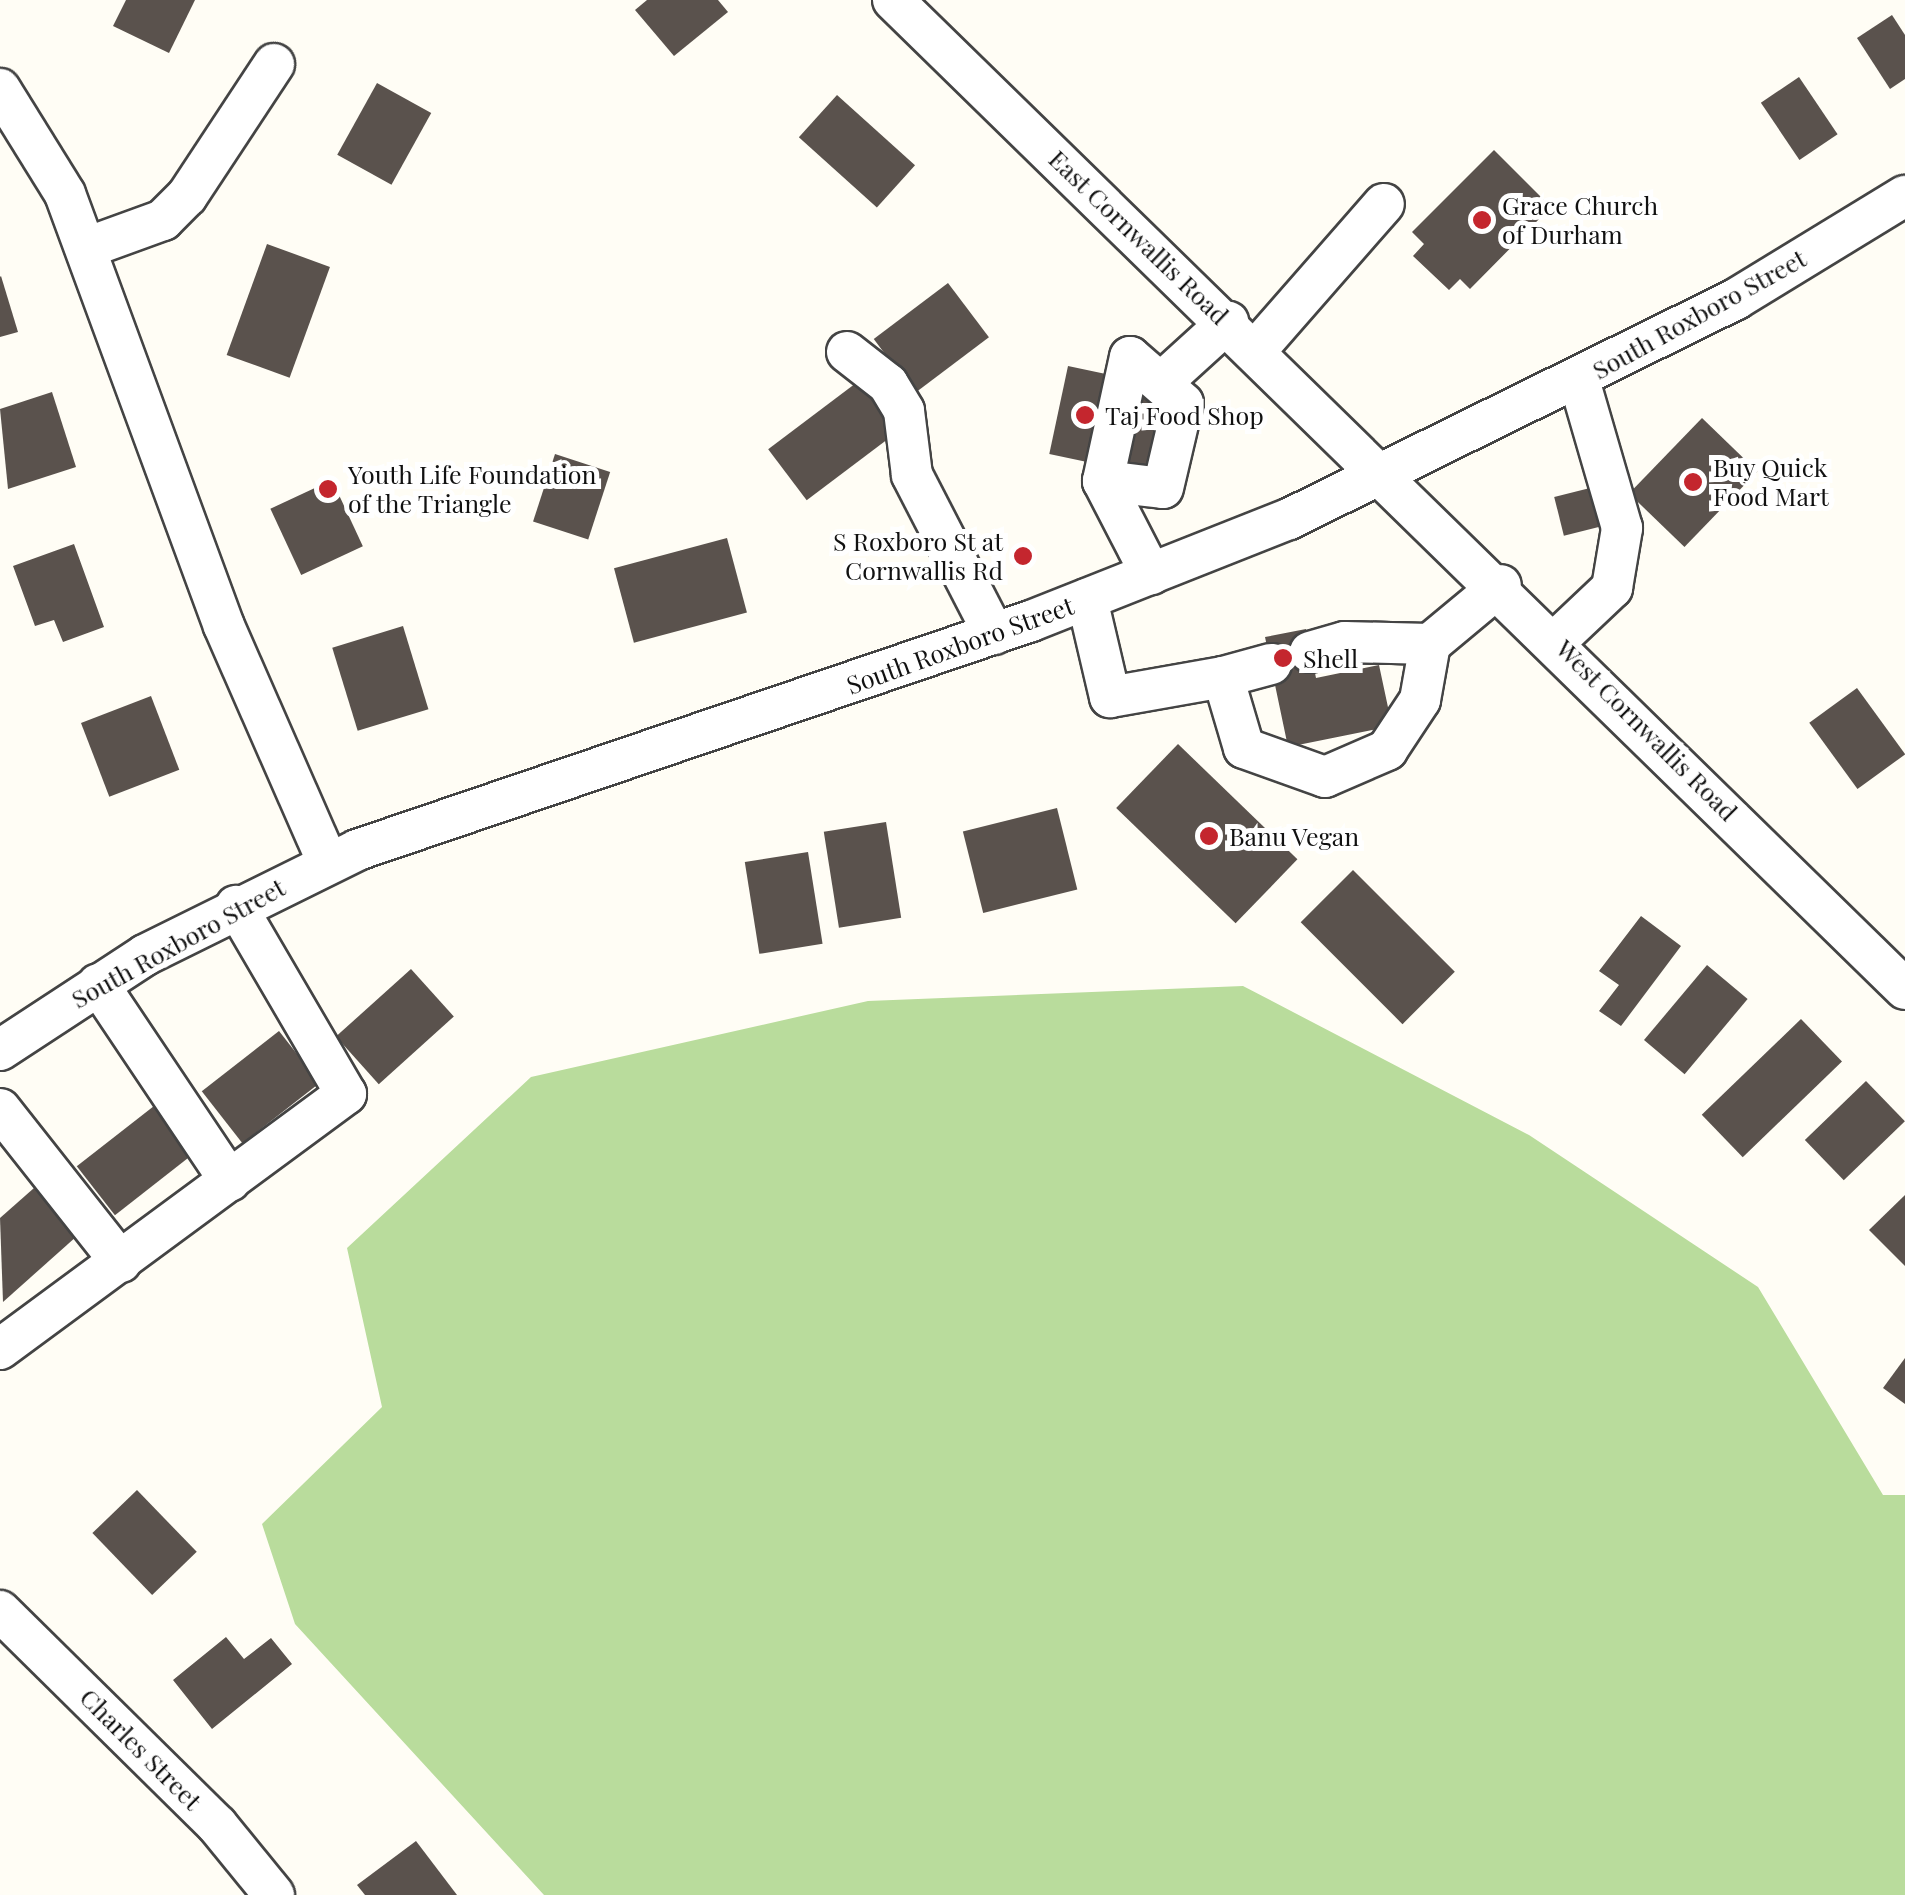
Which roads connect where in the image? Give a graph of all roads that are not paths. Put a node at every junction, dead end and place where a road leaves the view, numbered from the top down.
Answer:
1 (893, 0) edge
2 (274, 64) dead end
3 (0, 89) edge
4 (1905, 196) edge
5 (1384, 204) dead end
6 (86, 248) junction
7 (1228, 322) junction
8 (1256, 350) junction
9 (847, 352) dead end
10 (1579, 380) junction
11 (1160, 382) junction
12 (1386, 474) junction
13 (1103, 481) junction
14 (1151, 574) junction
15 (1501, 586) junction
16 (1086, 599) junction
17 (994, 634) junction
18 (1556, 640) junction
19 (1430, 644) junction
20 (1310, 652) dead end
21 (1271, 664) dead end
22 (1223, 677) junction
23 (328, 863) junction
24 (236, 906) junction
25 (98, 984) junction
26 (1905, 989) edge
27 (0, 1050) edge
28 (0, 1108) edge
29 (230, 1182) junction
30 (121, 1262) junction
31 (1, 1345) edge
32 (0, 1610) edge
33 (274, 1895) edge

1 - 7 street, East Cornwallis Road
2 - 6 street
3 - 6 street
4 - 10 street, South Roxboro Street
5 - 8 street
6 - 23 street
7 - 8 street, East Cornwallis Road
7 - 11 street
8 - 12 street, East Cornwallis Road
9 - 17 street
10 - 12 street, South Roxboro Street
10 - 18 street
11 - 13 street
11 - 13 street
12 - 14 street, South Roxboro Street
12 - 15 street, West Cornwallis Road
13 - 14 street
14 - 16 street, South Roxboro Street
15 - 18 street, West Cornwallis Road
15 - 19 street
16 - 17 street, South Roxboro Street
16 - 22 street
17 - 23 street, South Roxboro Street
18 - 26 street, West Cornwallis Road
19 - 20 street
19 - 22 street
21 - 22 street
23 - 24 street, South Roxboro Street
24 - 25 street, South Roxboro Street
24 - 29 street
25 - 27 street, South Roxboro Street
25 - 29 street
28 - 30 street
29 - 30 street
30 - 31 street
32 - 33 street, Charles Street

